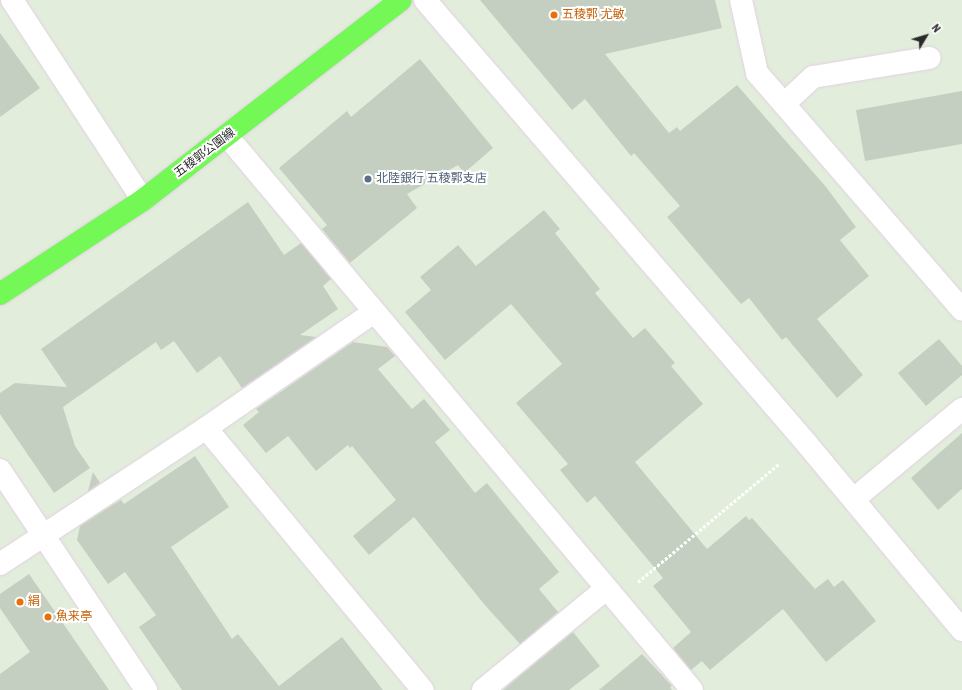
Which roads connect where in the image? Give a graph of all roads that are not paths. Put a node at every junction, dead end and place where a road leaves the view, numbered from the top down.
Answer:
1 (12, 0) edge
2 (401, 0) edge
3 (425, 0) edge
4 (741, 0) edge
5 (930, 58) dead end
6 (784, 104) junction
7 (227, 136) junction
8 (143, 200) junction
9 (0, 294) edge
10 (962, 310) edge
11 (374, 312) junction
12 (962, 409) edge
13 (206, 428) junction
14 (0, 470) edge
15 (854, 499) junction
16 (44, 535) junction
17 (0, 564) edge
18 (606, 590) junction
19 (962, 630) edge
20 (146, 690) edge
21 (423, 690) edge
22 (483, 690) edge
23 (692, 690) edge

1 - 8 street
2 - 7 main road, 五稜郭公園線
3 - 15 street
4 - 6 street
5 - 6 street
6 - 10 street
7 - 8 main road, 五稜郭公園線
7 - 11 street
8 - 9 main road, 五稜郭公園線
11 - 13 street
11 - 18 street
12 - 15 street
13 - 16 street
13 - 21 street
14 - 16 street
15 - 19 street
16 - 17 street
16 - 20 street
18 - 22 street
18 - 23 street

